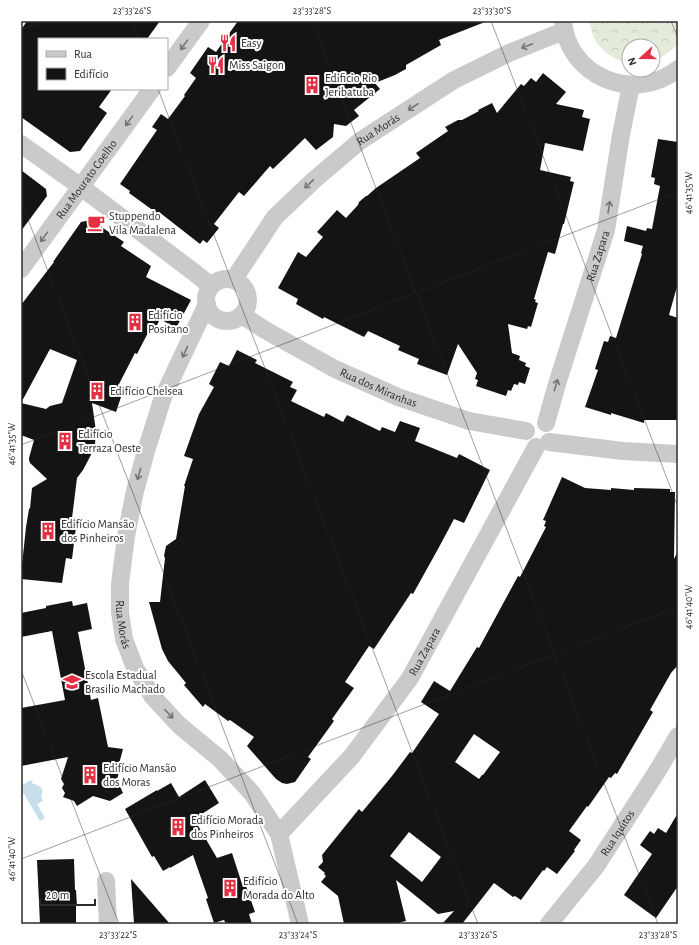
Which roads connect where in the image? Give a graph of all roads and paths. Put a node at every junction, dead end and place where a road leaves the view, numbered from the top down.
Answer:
1 (201, 21) edge
2 (563, 26) edge
3 (168, 67) edge
4 (678, 69) edge
5 (631, 85) junction
6 (151, 90) edge
7 (21, 144) edge
8 (81, 187) junction
9 (21, 269) edge
10 (234, 280) junction
11 (211, 286) junction
12 (207, 304) junction
13 (242, 316) junction
14 (546, 423) junction
15 (526, 431) junction
16 (543, 444) junction
17 (678, 454) edge
18 (678, 736) edge
19 (279, 834) junction
20 (106, 881) dead end
21 (108, 924) edge
22 (300, 924) edge
23 (549, 924) edge

1 -> 3 street
2 - 5 street
2 -> 10 street, Rua Morás
4 - 5 street
14 -> 5 street, Rua Zapara
6 -> 8 street, Rua Mourato Coelho
7 - 8 street
8 -> 9 street, Rua Mourato Coelho
8 - 11 street
10 - 11 street
10 - 13 street
11 - 12 street
12 - 13 street
12 -> 19 street, Rua Morás
13 - 15 street, Rua dos Miranhas
14 - 15 street
14 - 16 street
15 - 16 street
16 - 17 street
16 - 19 street, Rua Zapara
18 - 23 street, Rua Iquitos
19 - 22 street, Rua Morás
20 - 21 street

